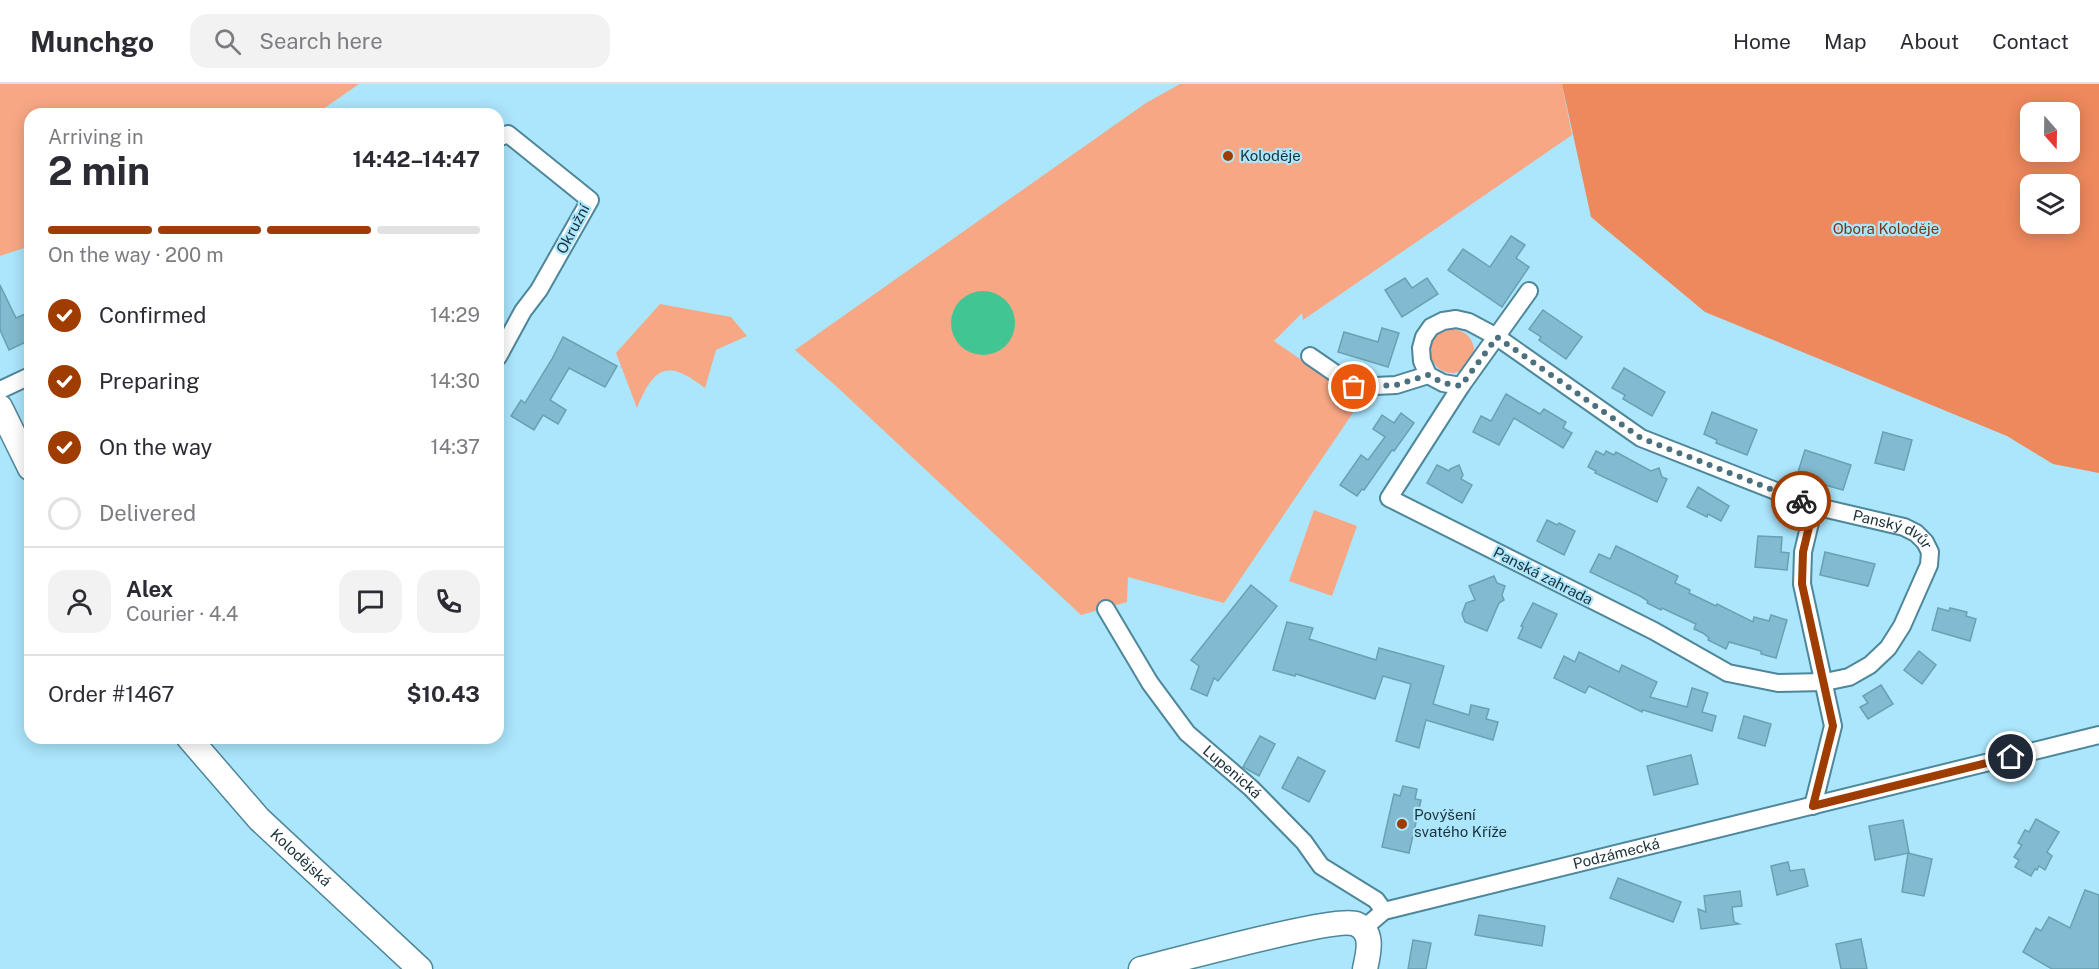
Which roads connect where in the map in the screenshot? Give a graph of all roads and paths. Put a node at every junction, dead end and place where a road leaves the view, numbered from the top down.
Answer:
1 (504, 136) edge
2 (1529, 291) dead end
3 (1497, 337) junction
4 (504, 346) edge
5 (1310, 356) dead end
6 (1428, 375) junction
7 (24, 379) edge
8 (1461, 386) junction
9 (0, 390) edge
10 (0, 407) edge
11 (24, 456) edge
12 (1814, 506) junction
13 (1106, 609) dead end
14 (1825, 682) junction
15 (2099, 735) edge
16 (197, 744) edge
17 (1813, 806) junction
18 (1384, 911) junction
19 (1363, 929) junction
20 (420, 969) edge
21 (1141, 969) edge
22 (1365, 969) edge

1 - 4 street, Okružní
2 - 3 street, Panská zahrada
3 - 6 street
3 - 8 street, Panská zahrada
3 - 12 street
5 - 6 street
6 - 8 street
7 - 9 street
8 - 14 street, Panská zahrada
10 - 11 street
12 - 14 street
12 - 14 street, Panský dvůr
13 - 18 street, Lupenická
14 - 17 street
15 - 17 street, Podzámecká
16 - 20 street, Kolodějská
17 - 18 street, Podzámecká
18 - 19 street, Podzámecká
19 - 21 street
19 - 22 street

